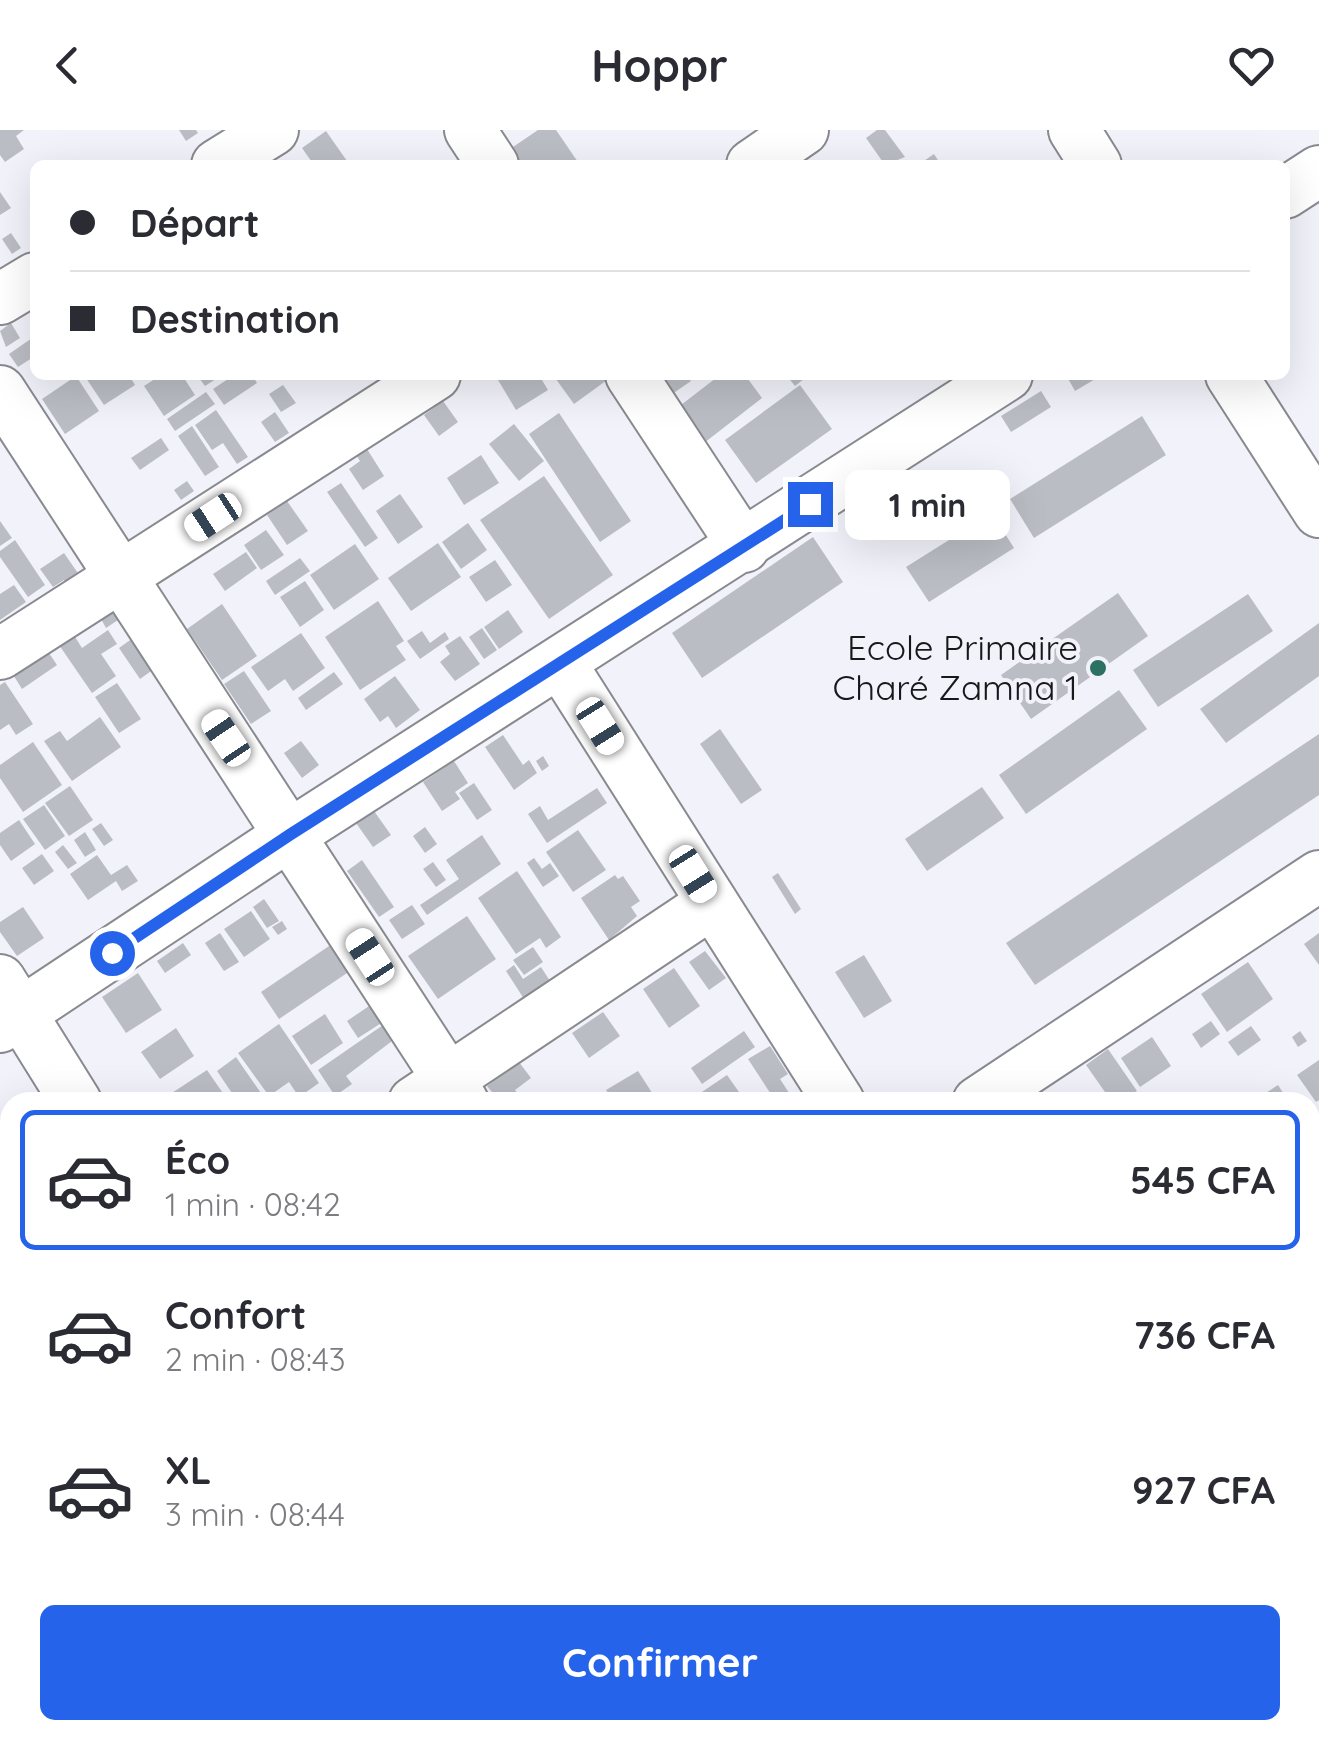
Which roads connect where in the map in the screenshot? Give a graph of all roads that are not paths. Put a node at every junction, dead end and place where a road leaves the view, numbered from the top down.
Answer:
1 (273, 130) edge
2 (470, 130) edge
3 (804, 130) edge
4 (1074, 130) edge
5 (225, 160) edge
6 (490, 160) edge
7 (759, 160) edge
8 (1093, 160) edge
9 (1319, 171) edge
10 (1290, 190) edge
11 (30, 281) edge
12 (0, 300) edge
13 (427, 380) edge
14 (634, 380) edge
15 (999, 380) edge
16 (1234, 380) edge
17 (0, 391) edge
18 (1319, 512) edge
19 (744, 547) junction
20 (118, 578) junction
21 (0, 654) edge
22 (561, 664) junction
23 (291, 834) junction
24 (1319, 876) edge
25 (712, 903) junction
26 (7, 1007) edge
27 (69, 1092) edge
28 (440, 1092) edge
29 (446, 1092) edge
30 (834, 1092) edge
31 (993, 1092) edge

1 - 5 street
2 - 6 street
3 - 7 street
4 - 8 street
9 - 10 street
11 - 12 street
13 - 20 street
14 - 19 street
15 - 19 street
16 - 18 street
17 - 20 street
19 - 22 street
20 - 21 street
20 - 23 street
22 - 23 street
22 - 25 street
23 - 26 street
23 - 28 street
24 - 31 street
25 - 29 street
25 - 30 street
26 - 27 street

